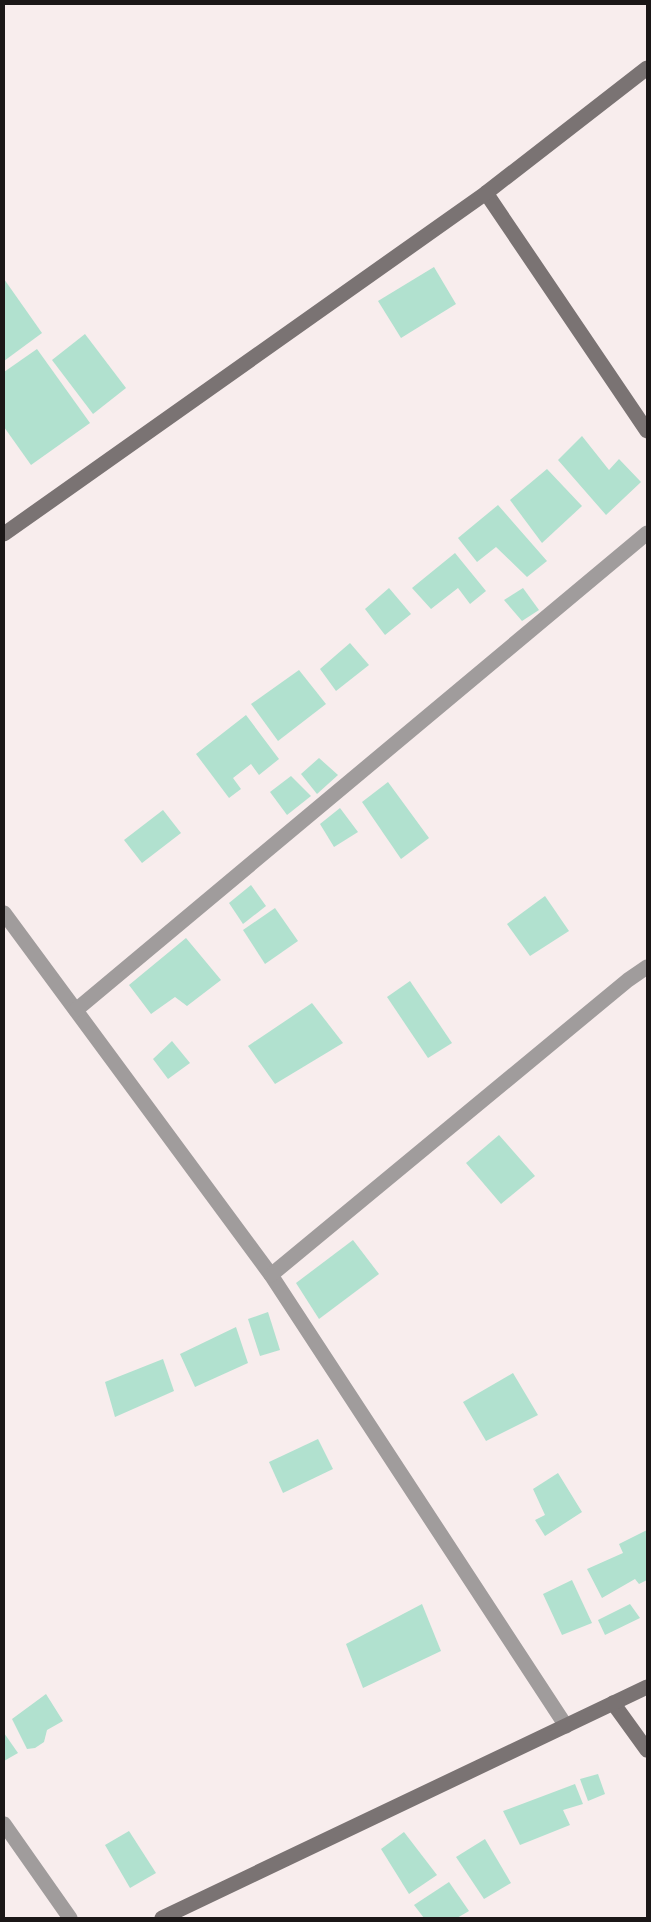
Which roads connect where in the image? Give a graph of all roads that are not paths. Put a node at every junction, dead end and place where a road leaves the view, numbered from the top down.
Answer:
1 (647, 68) edge
2 (486, 192) junction
3 (647, 431) edge
4 (647, 533) edge
5 (4, 534) edge
6 (4, 913) edge
7 (647, 967) edge
8 (76, 1010) junction
9 (271, 1275) junction
10 (647, 1687) edge
11 (613, 1703) junction
12 (566, 1726) junction
13 (647, 1750) edge
14 (4, 1824) edge
15 (70, 1918) edge
16 (162, 1918) edge

1 - 2 street
2 - 3 street
2 - 5 street
4 - 8 street
6 - 8 street
7 - 9 street
8 - 9 street
9 - 12 street
10 - 11 street
11 - 12 street
11 - 13 street
12 - 16 street
14 - 15 street

